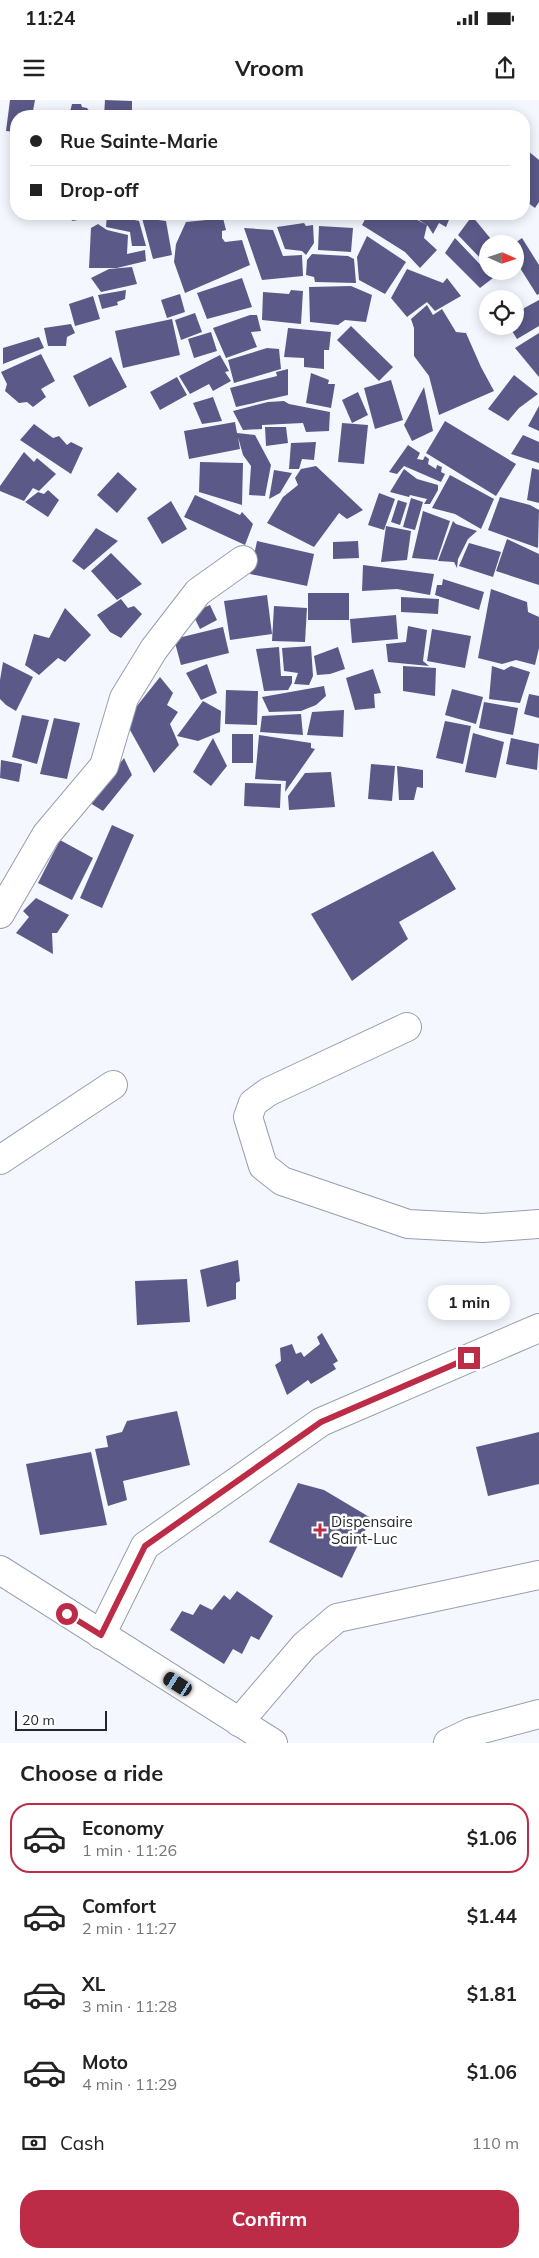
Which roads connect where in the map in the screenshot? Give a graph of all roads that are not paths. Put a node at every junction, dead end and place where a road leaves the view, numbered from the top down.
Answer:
1 (243, 560) dead end
2 (0, 914) edge
3 (407, 1028) dead end
4 (113, 1085) dead end
5 (0, 1160) edge
6 (539, 1224) edge
7 (539, 1328) edge
8 (0, 1570) edge
9 (539, 1575) edge
10 (101, 1635) junction
11 (539, 1714) edge
12 (239, 1722) junction
13 (273, 1743) edge
14 (448, 1743) edge

1 - 2 street
3 - 6 street
4 - 5 street
7 - 10 street
8 - 10 street
9 - 12 street
10 - 12 street
11 - 14 street
12 - 13 street

